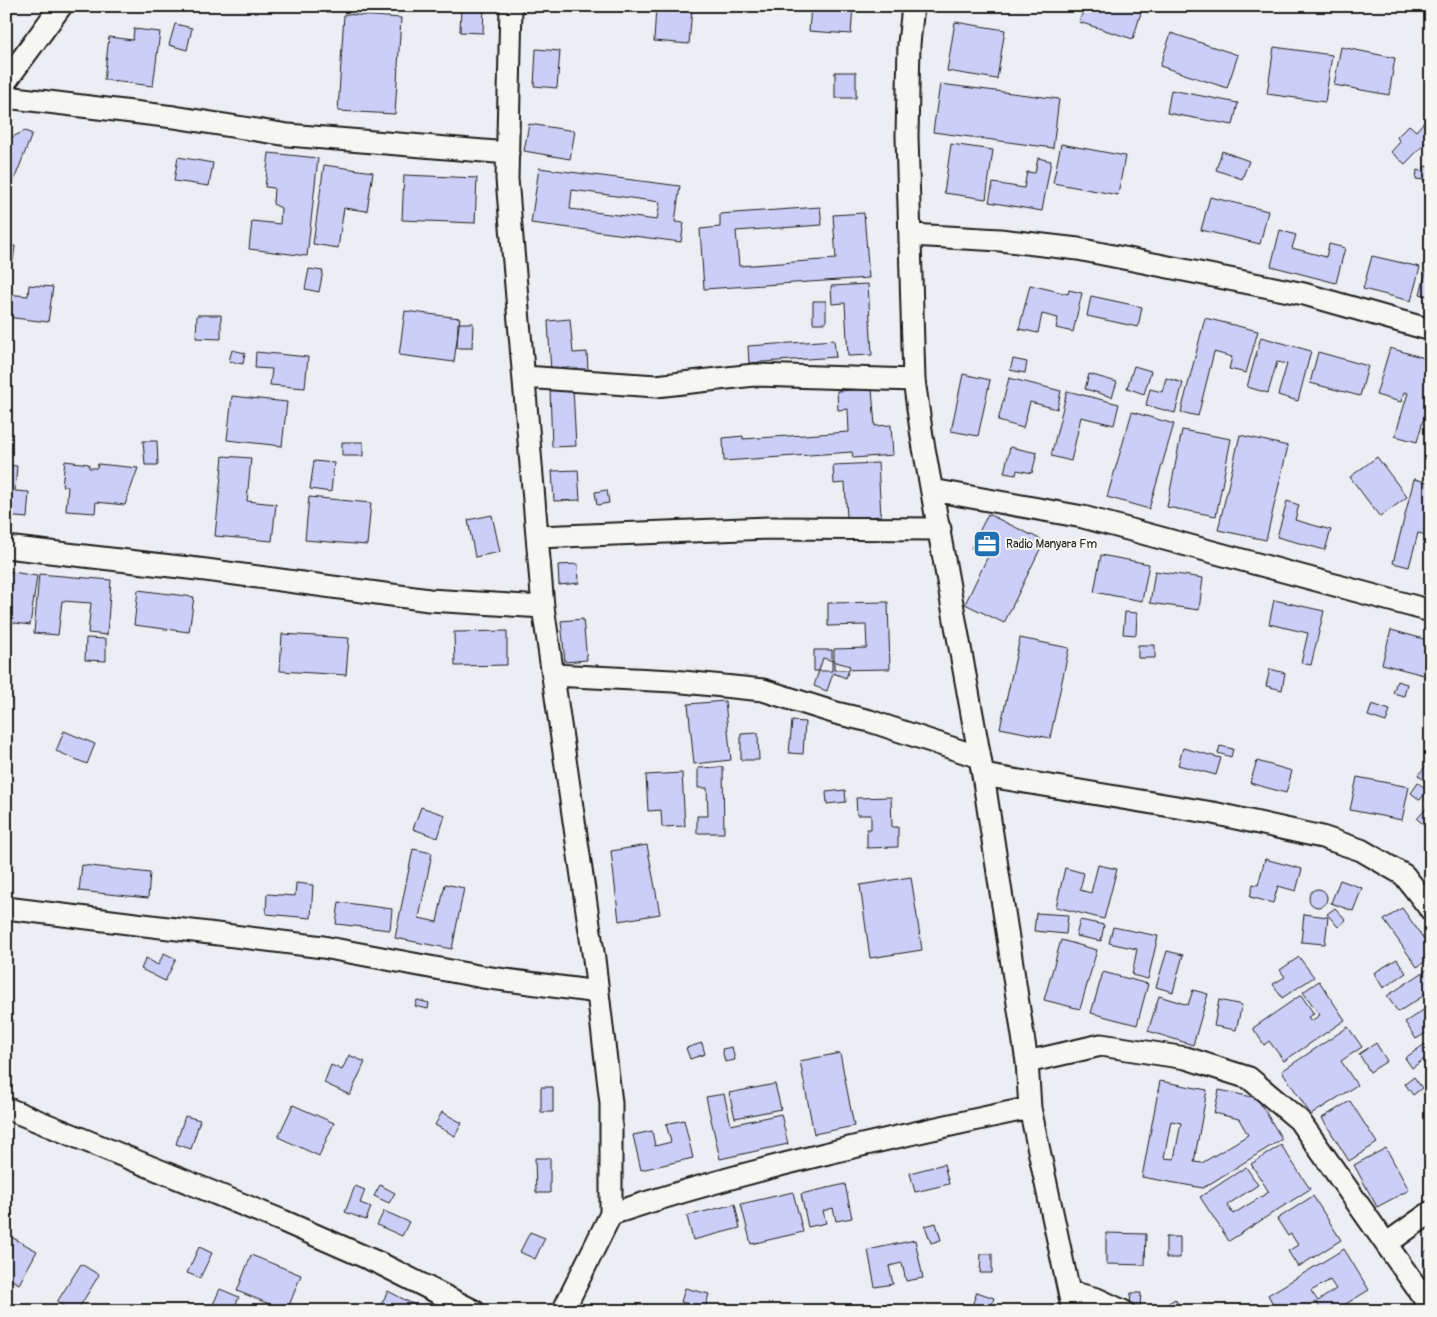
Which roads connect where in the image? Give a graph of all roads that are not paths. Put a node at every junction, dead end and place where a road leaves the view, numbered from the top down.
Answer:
1 (61, 6) edge
2 (511, 6) edge
3 (914, 6) edge
4 (6, 81) edge
5 (6, 97) edge
6 (508, 153) junction
7 (911, 235) junction
8 (1431, 330) edge
9 (524, 377) junction
10 (914, 380) junction
11 (932, 490) junction
12 (940, 529) junction
13 (537, 537) junction
14 (6, 547) edge
15 (543, 607) junction
16 (1431, 611) edge
17 (553, 675) junction
18 (981, 766) junction
19 (6, 908) edge
20 (1431, 910) edge
21 (598, 992) junction
22 (1027, 1062) junction
23 (6, 1108) edge
24 (1030, 1108) junction
25 (1431, 1212) edge
26 (611, 1214) junction
27 (1386, 1244) junction
28 (1072, 1302) edge
29 (1431, 1308) edge
30 (474, 1311) edge
31 (563, 1311) edge
32 (1123, 1311) edge

1 - 4 street
2 - 6 street
3 - 7 street
5 - 6 street
6 - 9 street
7 - 8 street
7 - 10 street
9 - 10 street
9 - 13 street
10 - 11 street
11 - 12 street
11 - 16 street
12 - 13 street
12 - 18 street
13 - 15 street
14 - 15 street
15 - 17 street
17 - 18 street
17 - 21 street
18 - 20 street
18 - 22 street
19 - 21 street
21 - 26 street
22 - 24 street
22 - 27 street
23 - 30 street
24 - 26 street
24 - 28 street
25 - 27 street
26 - 31 street
27 - 29 street
28 - 32 street

